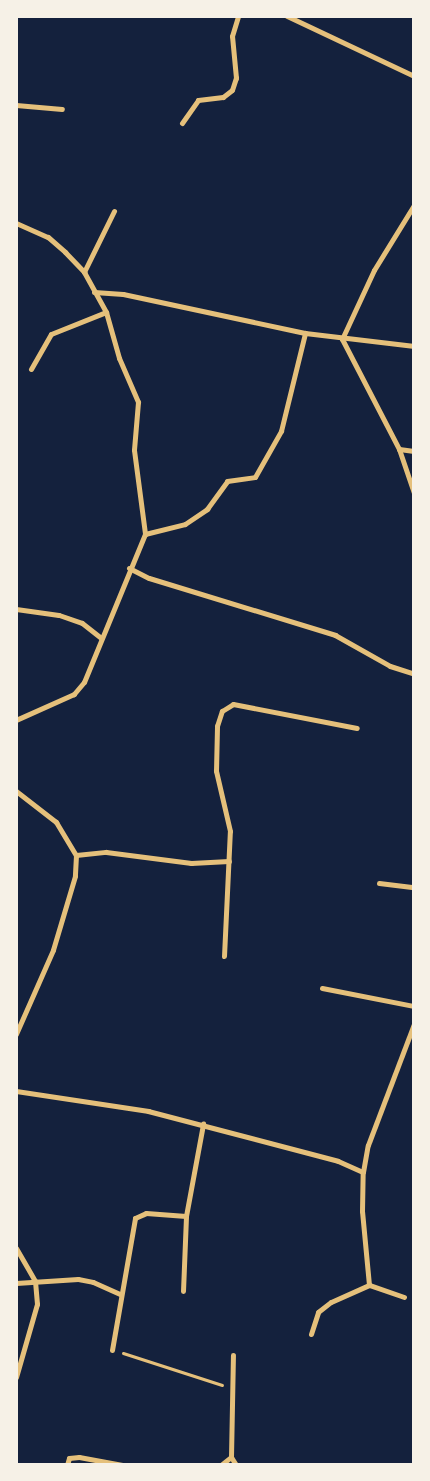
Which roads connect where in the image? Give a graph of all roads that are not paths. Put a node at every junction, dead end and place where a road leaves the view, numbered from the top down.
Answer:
1 (238, 16) edge
2 (287, 16) edge
3 (414, 76) edge
4 (16, 104) edge
5 (62, 109) dead end
6 (182, 124) dead end
7 (414, 205) edge
8 (114, 211) dead end
9 (16, 223) edge
10 (84, 272) junction
11 (94, 292) junction
12 (106, 312) junction
13 (305, 334) junction
14 (342, 338) junction
15 (414, 346) edge
16 (30, 369) dead end
17 (399, 449) junction
18 (414, 451) edge
19 (414, 493) edge
20 (145, 534) junction
21 (128, 568) junction
22 (16, 609) edge
23 (100, 637) junction
24 (414, 674) edge
25 (16, 720) edge
26 (357, 728) dead end
27 (16, 791) edge
28 (76, 855) junction
29 (229, 861) junction
30 (379, 883) dead end
31 (414, 887) edge
32 (224, 956) dead end
33 (322, 988) dead end
34 (414, 1006) edge
35 (414, 1024) edge
36 (16, 1034) edge
37 (16, 1091) edge
38 (203, 1124) junction
39 (363, 1172) junction
40 (186, 1216) junction
41 (16, 1248) edge
42 (35, 1281) junction
43 (16, 1283) edge
44 (369, 1285) junction
45 (182, 1291) dead end
46 (120, 1294) junction
47 (404, 1297) dead end
48 (311, 1334) dead end
49 (112, 1350) road end
50 (233, 1356) dead end
51 (16, 1377) edge
52 (231, 1458) junction
53 (67, 1465) edge
54 (122, 1465) edge
55 (221, 1465) edge
56 (236, 1465) edge

1 - 6 street
2 - 3 street
4 - 5 street
7 - 14 street
8 - 10 street
9 - 10 street
10 - 11 street
11 - 12 street
11 - 13 street
12 - 16 street
12 - 20 street
13 - 14 street
13 - 20 street
14 - 15 street
14 - 17 street
17 - 18 street
17 - 19 street
20 - 21 street
21 - 23 street
21 - 24 street
22 - 23 street
23 - 25 street
26 - 29 street
27 - 28 street
28 - 29 street
28 - 36 street
29 - 32 street
30 - 31 street
33 - 34 street
35 - 39 street
37 - 38 street
38 - 39 street
38 - 40 street
39 - 44 street
40 - 45 street
40 - 46 street
41 - 42 street
42 - 43 street
42 - 46 street
42 - 51 street
44 - 47 street
44 - 48 street
46 - 49 street
50 - 52 street
52 - 55 street
52 - 56 street
53 - 54 street

